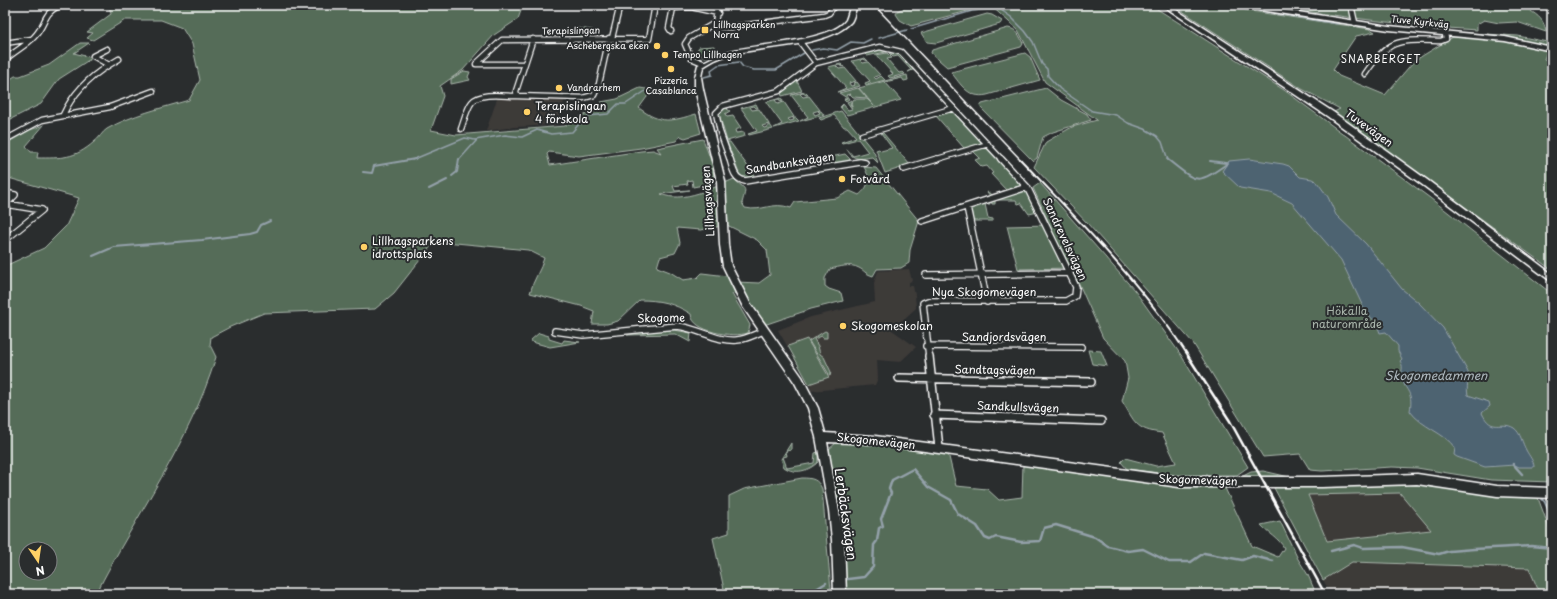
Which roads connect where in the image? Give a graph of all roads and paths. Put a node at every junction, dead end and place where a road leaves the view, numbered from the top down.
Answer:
1 (62, 5) edge
2 (620, 5) edge
3 (656, 5) edge
4 (718, 5) edge
5 (835, 5) edge
6 (854, 5) edge
7 (1165, 5) edge
8 (1240, 5) edge
9 (1352, 5) edge
10 (718, 12) junction
11 (1355, 23) junction
12 (712, 26) junction
13 (671, 31) dead end
14 (1445, 34) junction
15 (611, 38) junction
16 (32, 39) junction
17 (533, 40) junction
18 (800, 42) junction
19 (5, 43) edge
20 (107, 49) dead end
21 (1552, 49) edge
22 (5, 60) edge
23 (119, 60) dead end
24 (703, 63) junction
25 (816, 63) junction
26 (524, 64) junction
27 (109, 65) junction
28 (1365, 74) dead end
29 (153, 91) dead end
30 (516, 96) junction
31 (954, 108) junction
32 (62, 115) junction
33 (461, 129) dead end
34 (862, 135) dead end
35 (5, 140) edge
36 (988, 144) junction
37 (865, 163) dead end
38 (904, 169) dead end
39 (5, 182) edge
40 (5, 187) edge
41 (1027, 187) junction
42 (5, 194) edge
43 (6, 204) edge
44 (968, 207) junction
45 (922, 221) dead end
46 (5, 240) edge
47 (1070, 273) junction
48 (982, 274) junction
49 (926, 275) dead end
50 (1552, 279) edge
51 (1071, 300) joint
52 (987, 302) junction
53 (555, 331) dead end
54 (764, 331) junction
55 (926, 346) junction
56 (1081, 347) dead end
57 (900, 378) dead end
58 (931, 379) junction
59 (1091, 382) dead end
60 (934, 415) junction
61 (1101, 421) dead end
62 (821, 437) junction
63 (939, 448) junction
64 (1552, 494) edge
65 (840, 594) edge

1 - 16 street
2 - 15 street
3 - 15 street, Terapislingan
4 - 10 street
5 - 12 street
6 - 18 street
7 - 50 street, Tuvevägen
8 - 11 street, Tuve Kyrkväg
9 - 11 street
10 - 12 street
10 - 13 street
11 - 14 street, Tuve Kyrkväg
12 - 24 street
14 - 21 street, Tuve Kyrkväg
14 - 28 street
15 - 17 street, Terapislingan
15 - 30 street
16 - 19 street
16 - 22 street
17 - 26 street, Terapislingan
17 - 26 street, Terapislingan
18 - 24 street
18 - 25 street
20 - 27 street
23 - 27 street
24 - 54 street, Lillhagsvägen
25 - 31 street, Sandrevelsvägen
25 - 37 street, Sandbanksvägen
26 - 30 street, Terapislingan
27 - 32 street
29 - 32 street
30 - 33 street
31 - 34 street
31 - 36 street, Sandrevelsvägen
32 - 35 street
36 - 38 street
36 - 41 street, Sandrevelsvägen
39 - 40 street
41 - 44 street
41 - 47 street, Sandrevelsvägen
42 - 43 street
43 - 46 street
44 - 45 street
44 - 48 street
47 - 48 street
47 - 51 street, Sandrevelsvägen
48 - 49 street
48 - 52 street
51 - 52 street, Nya Skogomevägen
52 - 55 street, Nya Skogomevägen
53 - 54 street, Skogome
54 - 62 street, Lillhagsvägen
55 - 56 street, Sandjordsvägen
55 - 58 street, Nya Skogomevägen
57 - 58 street, Sandtagsvägen
58 - 59 street, Sandtagsvägen
58 - 60 street, Nya Skogomevägen
60 - 61 street, Sandkullsvägen
60 - 63 street, Nya Skogomevägen
62 - 63 street, Skogomevägen
62 - 65 street, Lerbäcksvägen
63 - 64 street, Skogomevägen

